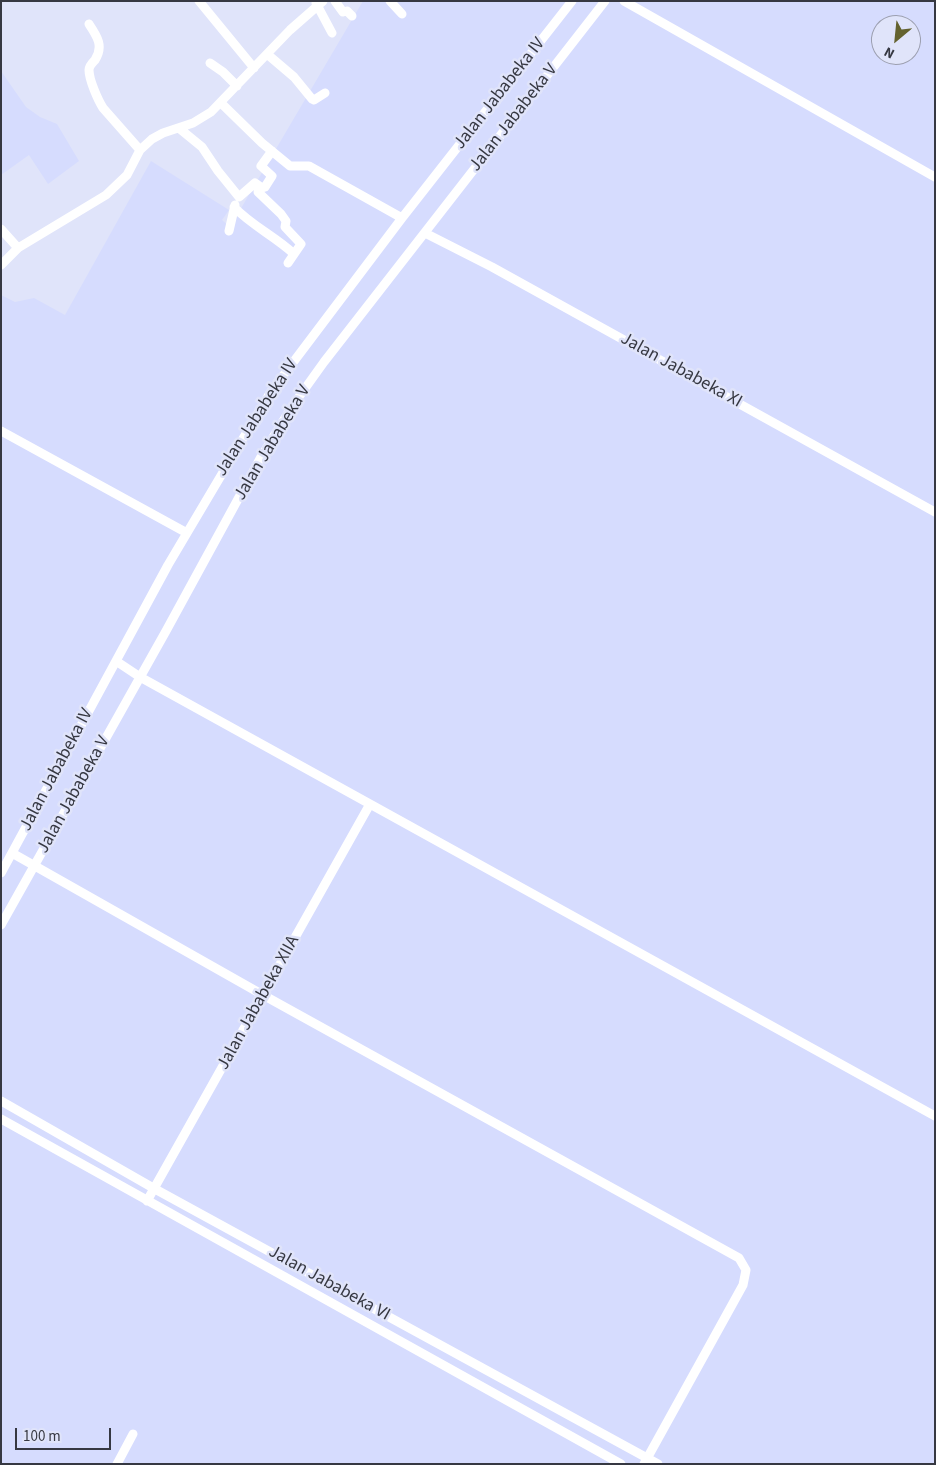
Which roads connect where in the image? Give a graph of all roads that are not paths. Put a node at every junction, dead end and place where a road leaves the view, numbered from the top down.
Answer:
1 (200, 1) edge
2 (335, 1) edge
3 (390, 1) edge
4 (572, 1) edge
5 (605, 1) edge
6 (624, 1) edge
7 (318, 3) edge
8 (402, 14) dead end
9 (352, 16) dead end
10 (88, 24) dead end
11 (332, 34) dead end
12 (268, 54) junction
13 (210, 63) dead end
14 (254, 68) junction
15 (237, 86) junction
16 (325, 93) dead end
17 (221, 103) junction
18 (180, 129) junction
19 (140, 150) junction
20 (272, 151) junction
21 (935, 177) edge
22 (262, 188) junction
23 (240, 197) junction
24 (234, 207) junction
25 (402, 218) junction
26 (1, 229) edge
27 (229, 231) dead end
28 (425, 233) junction
29 (18, 248) junction
30 (294, 254) junction
31 (288, 262) dead end
32 (1, 265) edge
33 (1, 431) edge
34 (935, 512) edge
35 (187, 532) junction
36 (116, 661) junction
37 (140, 677) junction
38 (370, 804) junction
39 (12, 854) junction
40 (34, 866) junction
41 (1, 873) edge
42 (1, 925) edge
43 (263, 995) junction
44 (1, 1101) edge
45 (935, 1116) edge
46 (1, 1119) edge
47 (154, 1189) junction
48 (147, 1201) junction
49 (133, 1434) dead end
50 (646, 1461) edge
51 (117, 1464) edge
52 (621, 1464) edge
53 (658, 1464) edge

1 - 14 street
2 - 9 street
3 - 8 street
4 - 25 street, Jalan Jababeka IV
5 - 28 street, Jalan Jababeka V
6 - 21 street
7 - 11 street
7 - 12 street
10 - 19 street
12 - 14 street
12 - 16 street
13 - 15 street
14 - 15 street
15 - 17 street
17 - 18 street
17 - 20 street
18 - 19 street
18 - 23 street
19 - 29 street
20 - 22 street
20 - 25 street
22 - 23 street
22 - 30 street
23 - 24 street
24 - 27 street
24 - 30 street
25 - 35 street, Jalan Jababeka IV
26 - 29 street
28 - 34 street, Jalan Jababeka XI
28 - 37 street, Jalan Jababeka V
29 - 32 street
30 - 31 street
33 - 35 street
35 - 36 street, Jalan Jababeka IV
36 - 37 street
36 - 39 street, Jalan Jababeka IV
37 - 38 street
37 - 40 street, Jalan Jababeka V
38 - 43 street, Jalan Jababeka XIIA
38 - 45 street
39 - 40 street
39 - 41 street, Jalan Jababeka IV
40 - 42 street, Jalan Jababeka V
40 - 43 street
43 - 47 street, Jalan Jababeka XIIA
43 - 50 street
44 - 47 street, Jalan Jababeka VI
46 - 48 street, Jalan Jababeka VI
47 - 48 street, Jalan Jababeka XIIA
47 - 50 street, Jalan Jababeka VI
48 - 52 street, Jalan Jababeka VI
49 - 51 street
50 - 53 street, Jalan Jababeka VI

